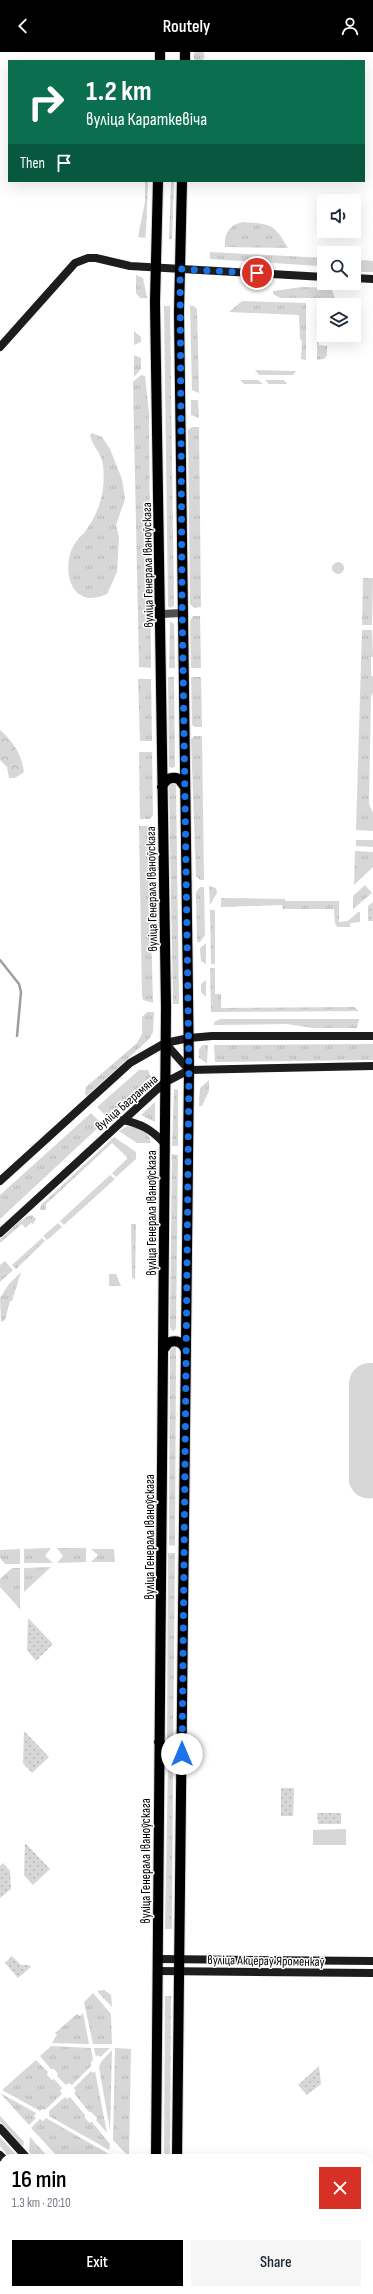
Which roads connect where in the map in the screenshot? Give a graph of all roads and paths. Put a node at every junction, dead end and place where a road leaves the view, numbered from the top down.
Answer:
1 (158, 182) edge
2 (182, 182) edge
3 (156, 268) junction
4 (180, 269) junction
5 (317, 277) edge
6 (361, 278) edge
7 (373, 279) edge
8 (0, 348) edge
9 (182, 613) junction
10 (161, 614) junction
11 (162, 765) junction
12 (184, 765) junction
13 (162, 787) junction
14 (184, 787) junction
15 (373, 1036) edge
16 (189, 1038) junction
17 (165, 1043) junction
18 (373, 1066) edge
19 (189, 1070) junction
20 (164, 1083) junction
21 (123, 1120) junction
22 (164, 1143) junction
23 (0, 1181) edge
24 (0, 1233) edge
25 (164, 1326) junction
26 (186, 1327) junction
27 (163, 1350) junction
28 (186, 1351) junction
29 (160, 1742) junction
30 (182, 1742) junction
31 (159, 1765) junction
32 (182, 1766) junction
33 (158, 1959) junction
34 (180, 1960) junction
35 (332, 1961) junction
36 (373, 1961) edge
37 (158, 1971) junction
38 (180, 1971) junction
39 (332, 1973) junction
40 (373, 1973) edge
41 (0, 2128) edge
42 (23, 2154) edge
43 (156, 2154) edge
44 (177, 2154) edge

1 - 3 main road, вуліца Генерала Іваноўскага
2 - 4 main road
3 - 4 street
3 - 8 street
3 - 10 main road, вуліца Генерала Іваноўскага
4 - 5 street
4 - 9 main road
6 - 7 street
9 - 10 street
9 - 12 main road
10 - 11 main road, вуліца Генерала Іваноўскага
11 - 12 main road
11 - 13 main road, вуліца Генерала Іваноўскага
12 - 14 main road
13 - 14 main road
13 - 17 main road, вуліца Генерала Іваноўскага
14 - 16 main road
15 - 16 street, вуліца Баграмяна
16 - 17 street, вуліца Баграмяна
16 - 19 main road
17 - 19 street
17 - 20 main road, вуліца Генерала Іваноўскага
17 - 23 street, вуліца Баграмяна
18 - 19 street, вуліца Баграмяна
19 - 20 street, вуліца Баграмяна
19 - 26 main road
20 - 21 street, вуліца Баграмяна
20 - 22 main road, вуліца Генерала Іваноўскага
21 - 22 street
21 - 24 street, вуліца Баграмяна
22 - 25 main road, вуліца Генерала Іваноўскага
25 - 26 main road
25 - 27 main road, вуліца Генерала Іваноўскага
26 - 28 main road
27 - 28 main road
27 - 29 main road, вуліца Генерала Іваноўскага
28 - 30 main road
29 - 30 main road
29 - 31 main road, вуліца Генерала Іваноўскага
30 - 32 main road
31 - 32 main road
31 - 33 main road, вуліца Генерала Іваноўскага
32 - 34 main road
33 - 34 street, вуліца Акцёраў Яроменкаў
33 - 37 main road, вуліца Генерала Іваноўскага
34 - 35 street, вуліца Акцёраў Яроменкаў
34 - 38 main road
35 - 36 street, вуліца Акцёраў Яроменкаў
35 - 39 street
37 - 38 street, вуліца Акцёраў Яроменкаў
37 - 43 main road, вуліца Генерала Іваноўскага
38 - 39 street, вуліца Акцёраў Яроменкаў
38 - 44 main road
39 - 40 street, вуліца Акцёраў Яроменкаў
41 - 42 street

